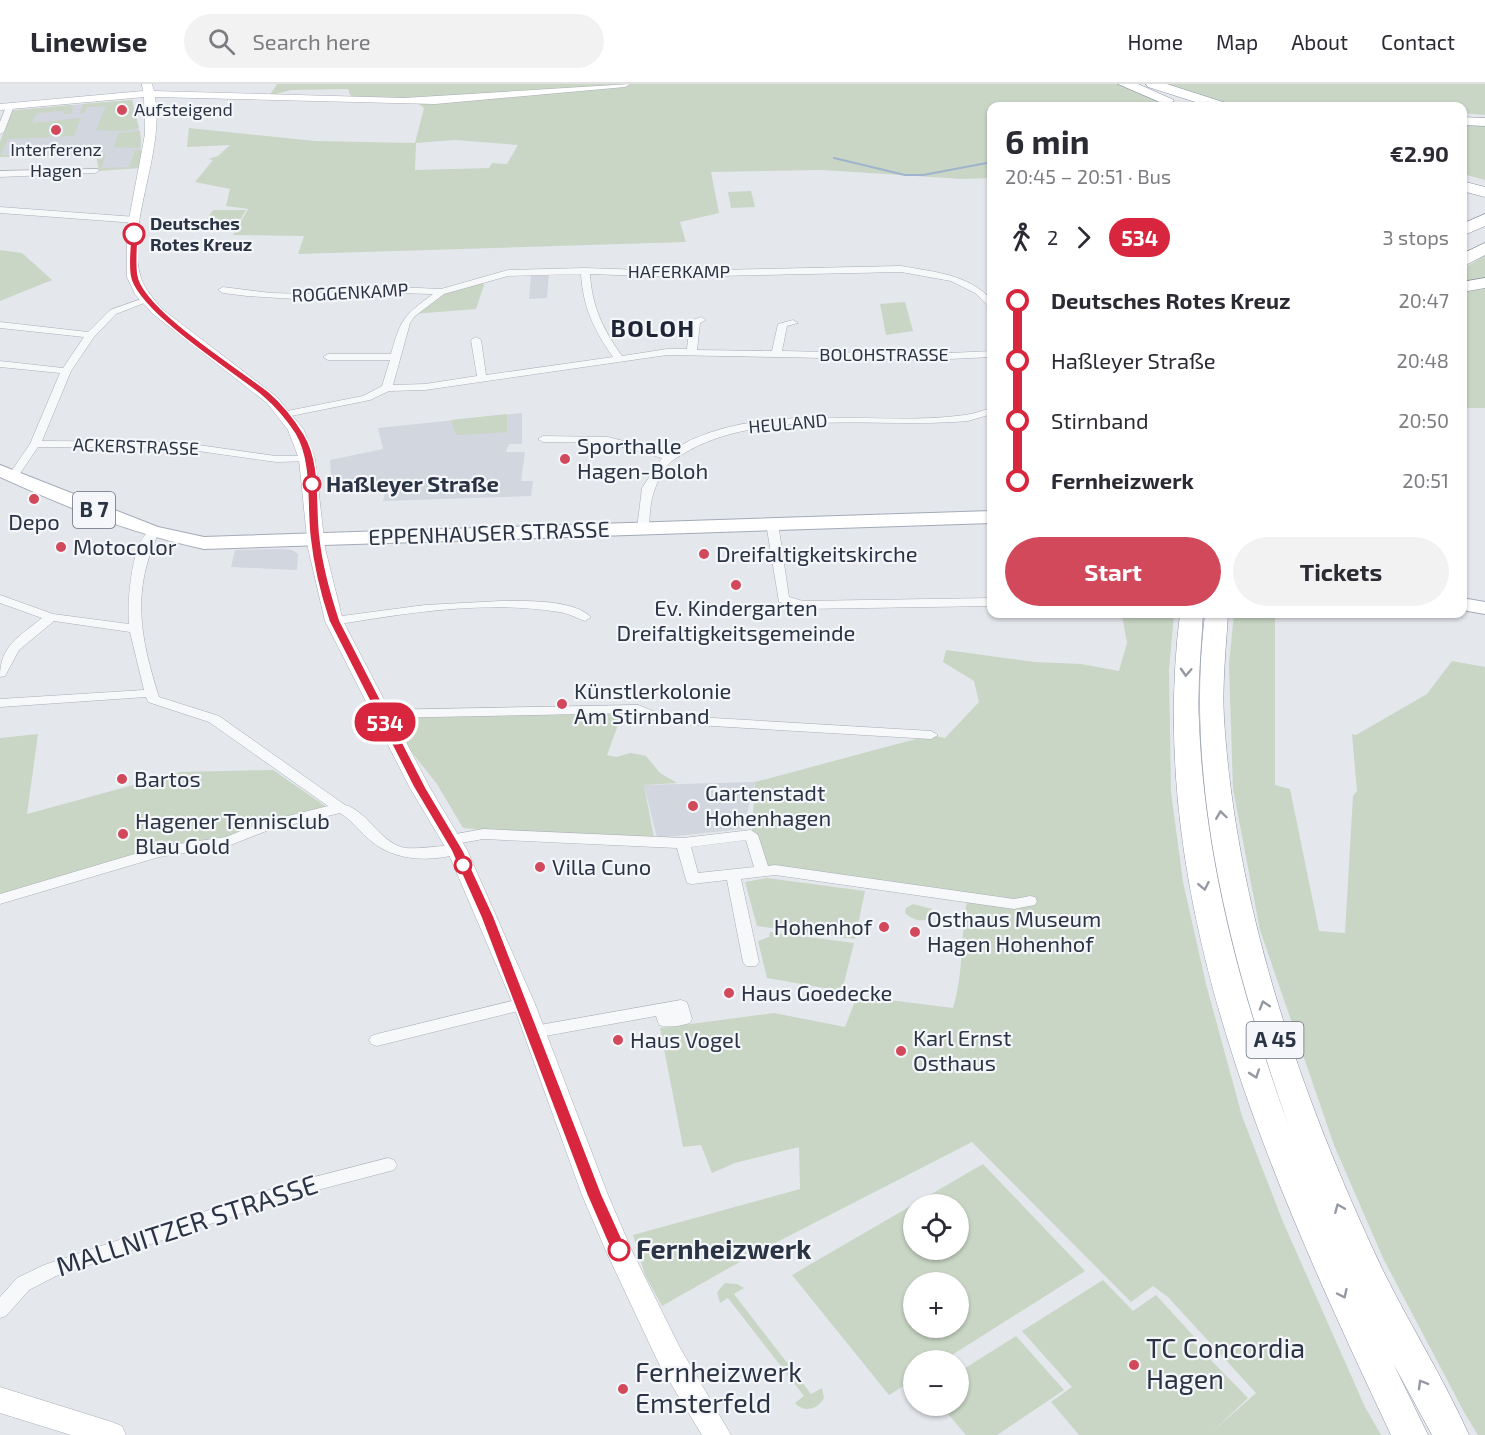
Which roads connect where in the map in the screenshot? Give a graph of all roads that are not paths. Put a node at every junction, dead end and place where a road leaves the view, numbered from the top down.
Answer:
1 (625, 84) edge
2 (1125, 84) edge
3 (1133, 84) edge
4 (1147, 84) edge
5 (1153, 84) edge
6 (144, 92) edge
7 (1174, 102) edge
8 (1185, 102) edge
9 (1199, 102) edge
10 (1209, 102) edge
11 (5, 106) edge
12 (1467, 115) edge
13 (1485, 116) edge
14 (1467, 121) edge
15 (1485, 122) edge
16 (0, 132) edge
17 (94, 171) dead end
18 (0, 174) edge
19 (1467, 185) edge
20 (1484, 197) edge
21 (0, 210) edge
22 (1467, 211) edge
23 (136, 220) junction
24 (1467, 223) edge
25 (1485, 232) edge
26 (1467, 242) edge
27 (1485, 248) edge
28 (1467, 259) edge
29 (585, 271) junction
30 (1485, 283) edge
31 (1467, 285) edge
32 (223, 290) dead end
33 (441, 292) junction
34 (147, 300) junction
35 (987, 301) edge
36 (695, 321) dead end
37 (784, 324) dead end
38 (0, 325) edge
39 (90, 335) junction
40 (476, 340) dead end
41 (692, 351) junction
42 (776, 354) junction
43 (987, 354) edge
44 (328, 357) dead end
45 (396, 357) junction
46 (620, 360) junction
47 (0, 364) edge
48 (66, 371) junction
49 (482, 379) junction
50 (387, 388) junction
51 (987, 412) edge
52 (286, 414) junction
53 (543, 439) dead end
54 (35, 444) junction
55 (671, 457) junction
56 (309, 459) junction
57 (7, 473) edge
58 (987, 517) edge
59 (772, 523) junction
60 (643, 529) junction
61 (153, 532) junction
62 (315, 539) junction
63 (0, 598) edge
64 (987, 602) edge
65 (1467, 605) edge
66 (1485, 608) edge
67 (51, 617) junction
68 (585, 617) dead end
69 (1191, 618) edge
70 (1216, 618) edge
71 (334, 621) junction
72 (136, 628) junction
73 (0, 673) edge
74 (151, 693) junction
75 (0, 703) edge
76 (381, 714) junction
77 (931, 735) dead end
78 (340, 808) junction
79 (683, 843) junction
80 (454, 845) junction
81 (762, 870) junction
82 (733, 874) junction
83 (0, 899) edge
84 (1030, 901) dead end
85 (751, 962) dead end
86 (524, 1004) junction
87 (662, 1010) dead end
88 (534, 1032) junction
89 (377, 1040) dead end
90 (388, 1166) dead end
91 (0, 1310) edge
92 (0, 1400) edge
93 (80, 1430) edge
94 (112, 1435) edge
95 (717, 1435) edge
96 (1410, 1435) edge
97 (1451, 1435) edge

1 - 6 main road
2 - 7 highway
3 - 8 highway
4 - 9 highway
5 - 10 highway
6 - 11 main road
6 - 23 main road
11 - 16 street
12 - 13 highway
14 - 15 highway
17 - 18 street
19 - 20 highway
20 - 22 highway
20 - 24 highway
21 - 23 street
23 - 34 main road
25 - 26 highway
27 - 28 highway
29 - 33 street, HAFERKAMP
29 - 35 street, HAFERKAMP
29 - 46 street
30 - 31 highway
32 - 33 street, ROGGENKAMP
33 - 45 street, HAFERKAMP
34 - 39 street
34 - 52 main road
36 - 41 street
37 - 42 street
38 - 39 street
39 - 48 street
40 - 49 street
41 - 42 street, BOLOHSTRASSE
41 - 46 street, BOLOHSTRASSE
42 - 43 street, BOLOHSTRASSE
44 - 45 street
45 - 50 street, HAFERKAMP
46 - 49 street, BOLOHSTRASSE
47 - 48 street
48 - 54 street
49 - 50 street, BOLOHSTRASSE
50 - 52 street, BOLOHSTRASSE
51 - 55 street, HEULAND
52 - 56 main road
53 - 55 street
54 - 56 street, ACKERSTRASSE
54 - 57 street
55 - 60 street, HEULAND
56 - 62 main road
57 - 61 main road, EPPENHAUSER STRASSE / B 7
58 - 59 main road, EPPENHAUSER STRASSE / B 7
59 - 60 main road, EPPENHAUSER STRASSE / B 7
59 - 64 street
60 - 62 main road, EPPENHAUSER STRASSE / B 7
61 - 62 main road, EPPENHAUSER STRASSE / B 7
61 - 72 street
62 - 71 main road
63 - 67 street
65 - 66 main road
67 - 72 street
67 - 73 street
68 - 71 street
69 -> 96 highway, A 45
97 -> 70 highway, A 45
71 - 76 main road
72 - 74 street
74 - 75 street
74 - 78 street
76 - 77 street
76 - 80 main road
78 - 80 street
78 - 83 street
79 - 80 street
79 - 81 street
79 - 82 street
80 - 86 main road
81 - 82 street
81 - 84 street
82 - 85 street
86 - 88 main road
86 - 89 street
87 - 88 street
88 - 95 main road
90 - 91 street, MALLNITZER STRASSE
92 - 93 main road
93 - 94 main road

